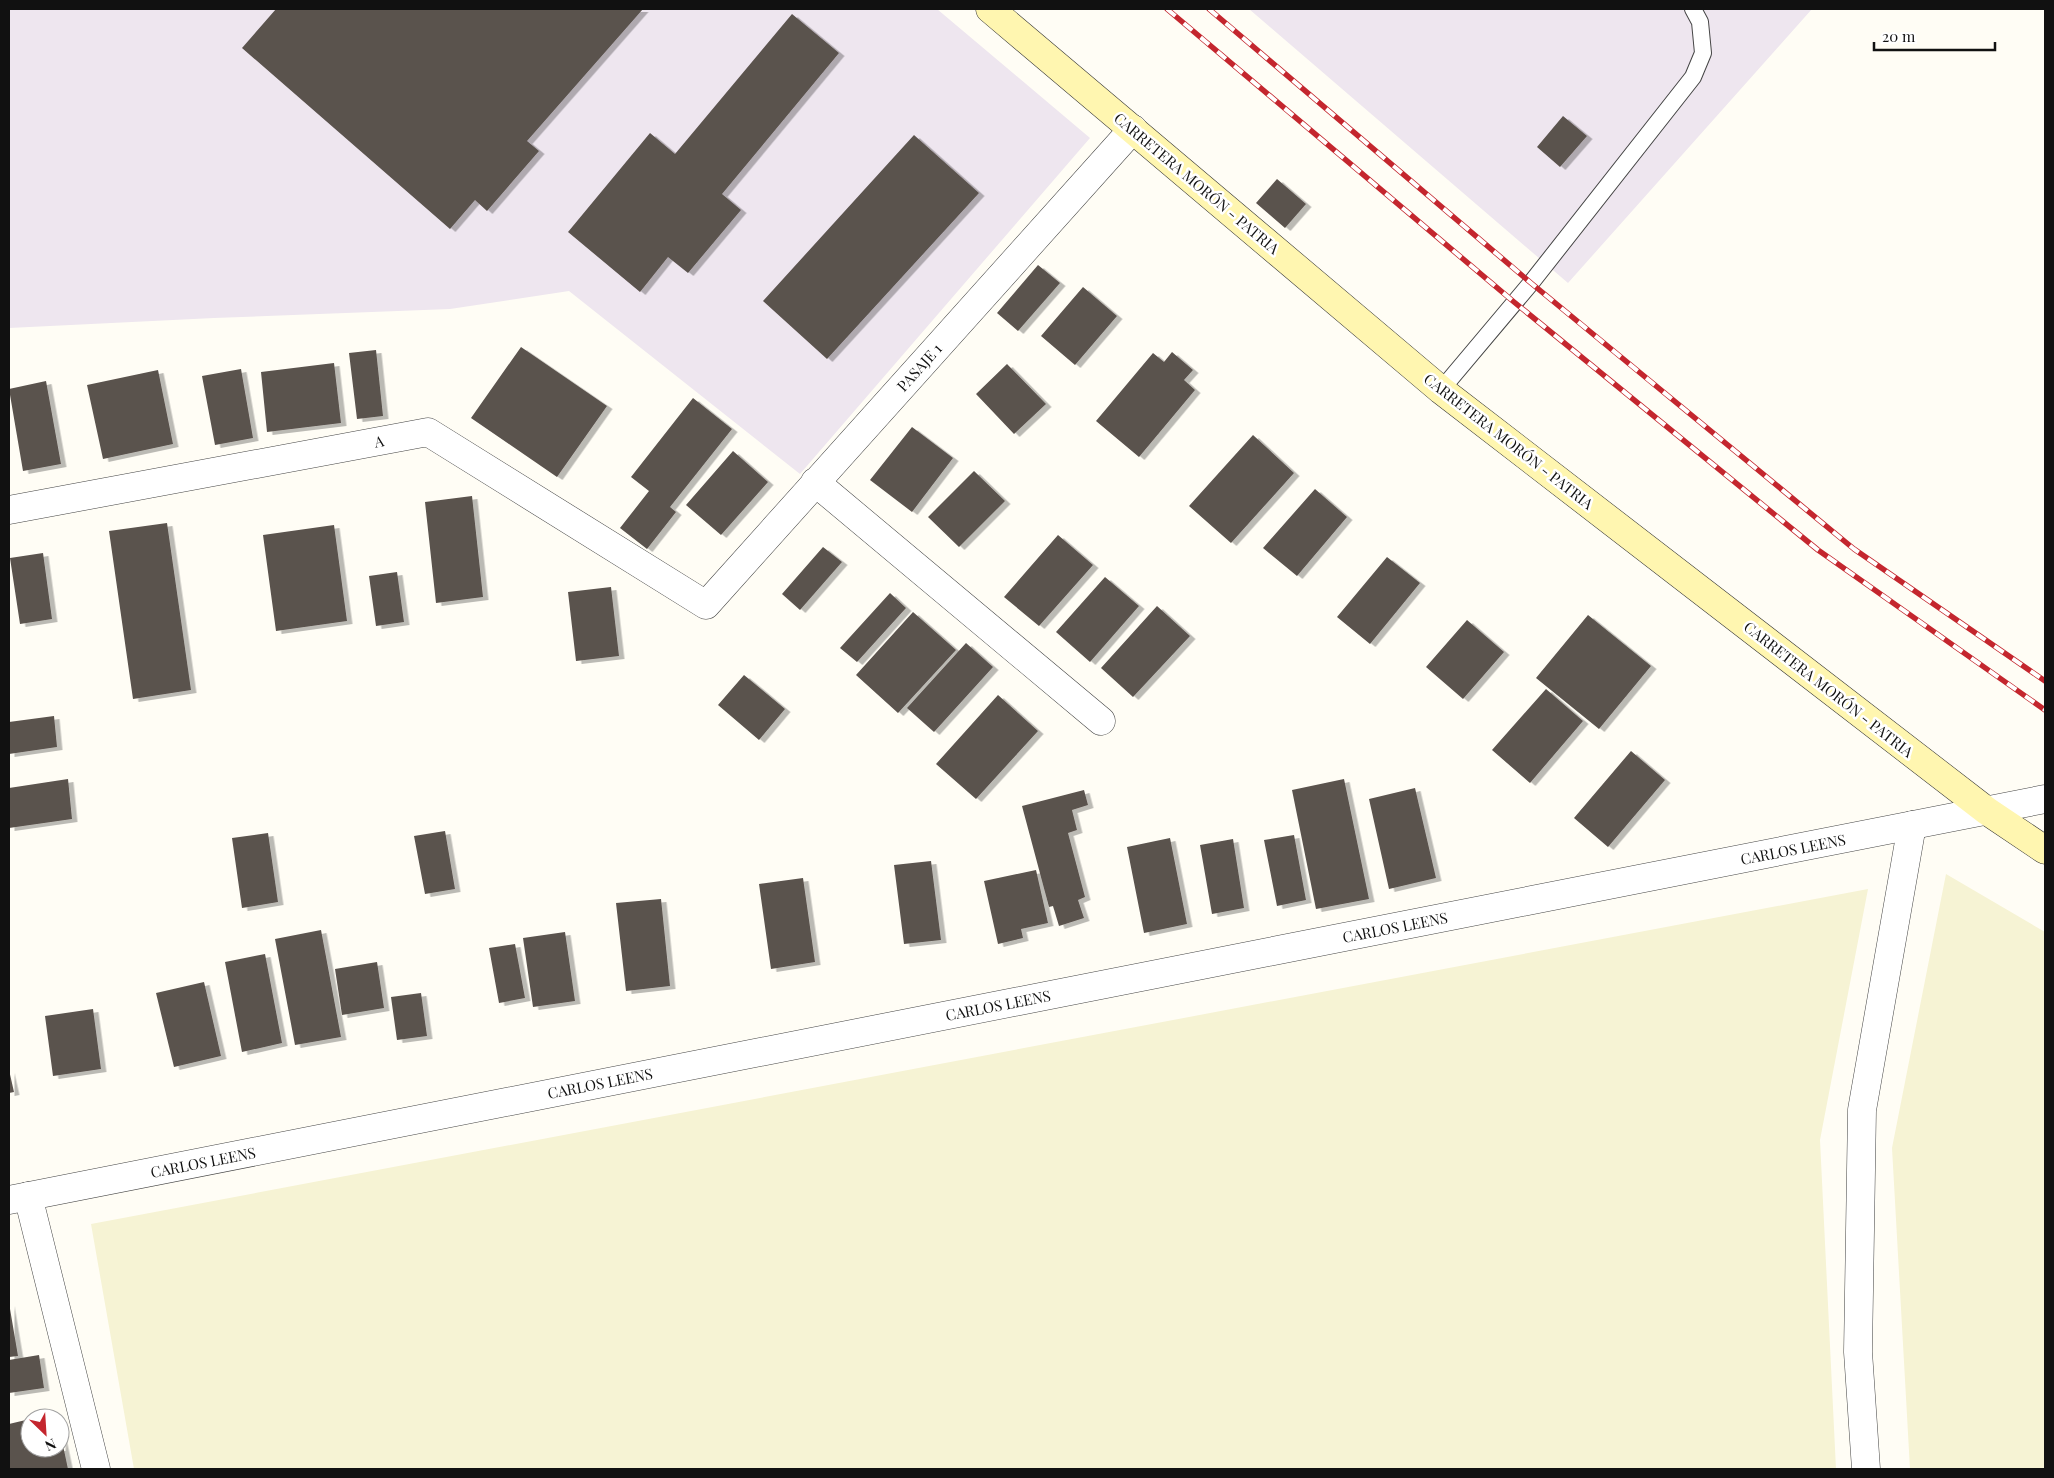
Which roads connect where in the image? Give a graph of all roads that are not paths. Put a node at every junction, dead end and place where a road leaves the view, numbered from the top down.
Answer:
1 (990, 9) edge
2 (1693, 9) edge
3 (1133, 129) junction
4 (1441, 390) junction
5 (816, 482) junction
6 (9, 510) edge
7 (706, 605) joint
8 (1102, 721) dead end
9 (2045, 799) edge
10 (1987, 811) junction
11 (1912, 825) junction
12 (2045, 850) edge
13 (18, 1198) edge
14 (96, 1469) edge
15 (1866, 1469) edge

1 - 3 main road, CARRETERA MORÓN - PATRIA
2 - 4 lane
3 - 4 main road, CARRETERA MORÓN - PATRIA
3 - 5 street, PASAJE 1
4 - 10 main road, CARRETERA MORÓN - PATRIA
5 - 7 street, PASAJE 1
5 - 8 street
6 - 7 street, A
9 - 10 street, CARLOS LEENS
10 - 11 street, CARLOS LEENS
10 - 12 main road, CARRETERA MORÓN - PATRIA
11 - 13 street, CARLOS LEENS
11 - 15 street
13 - 14 street

